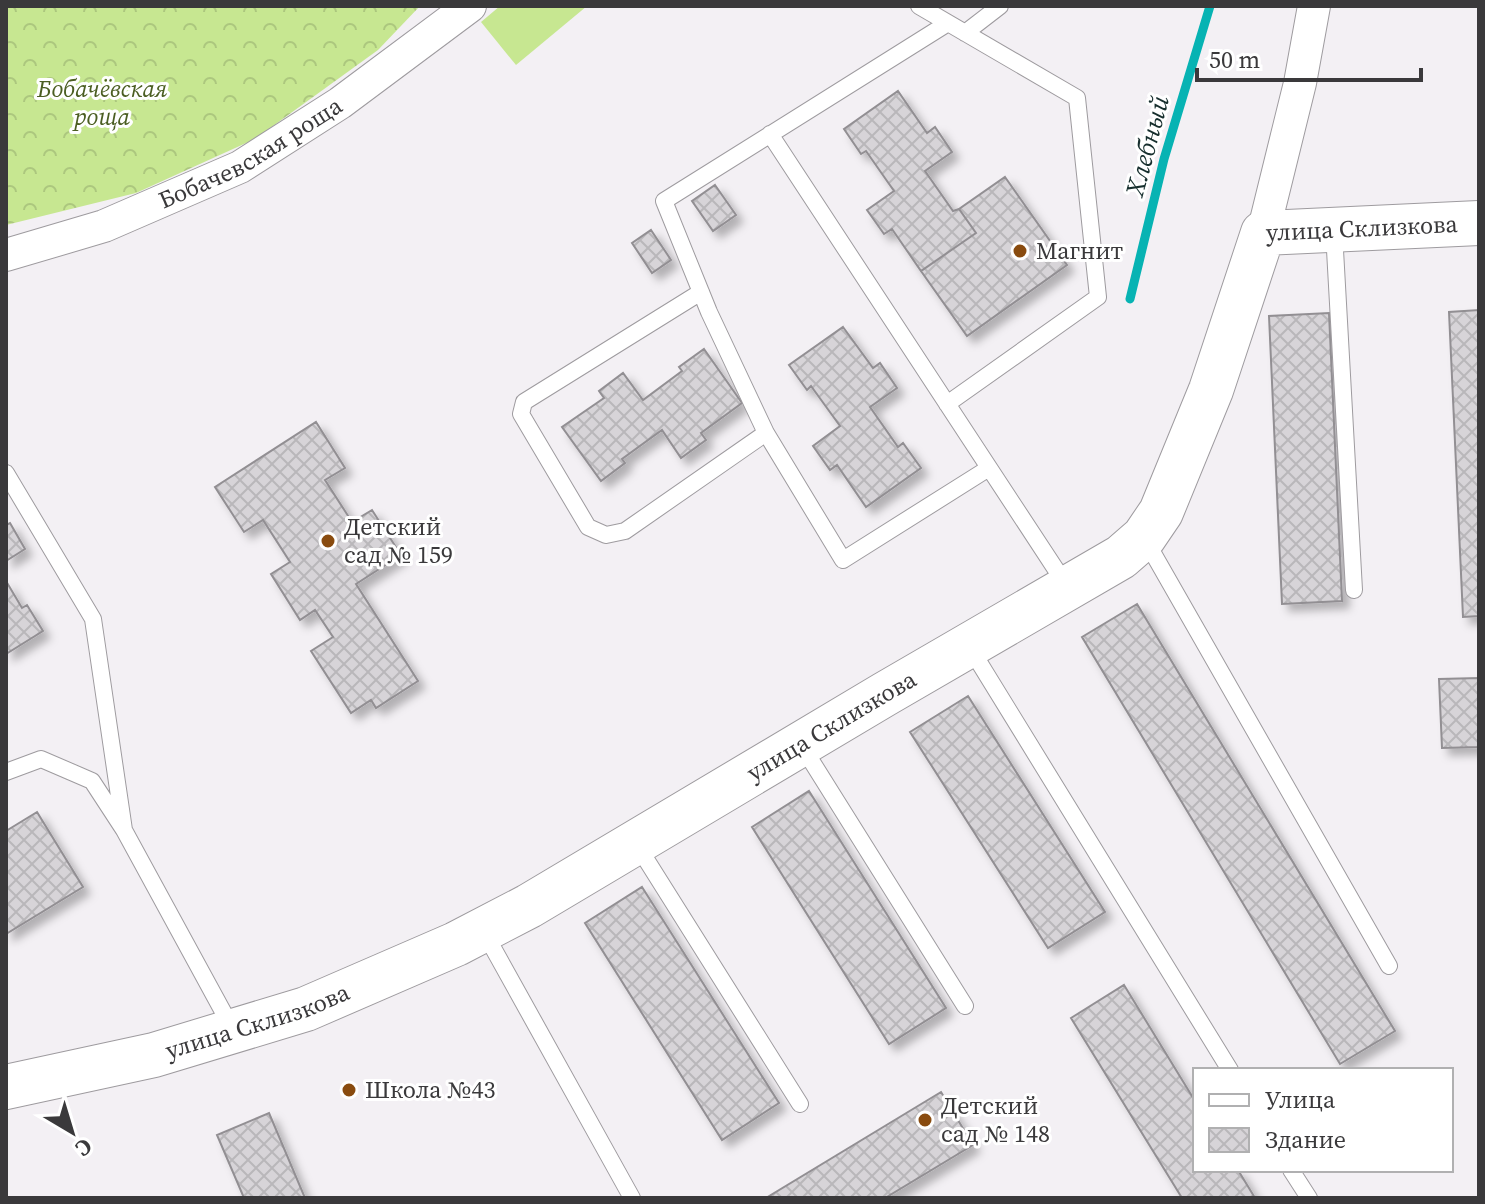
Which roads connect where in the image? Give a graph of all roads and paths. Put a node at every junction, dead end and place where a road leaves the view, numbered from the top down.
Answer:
1 (470, 6) edge
2 (919, 6) edge
3 (1000, 6) edge
4 (1314, 6) edge
5 (948, 23) junction
6 (965, 33) junction
7 (770, 134) junction
8 (1479, 223) edge
9 (1334, 229) junction
10 (1263, 233) junction
11 (6, 255) edge
12 (701, 292) junction
13 (947, 404) junction
14 (766, 433) junction
15 (989, 468) junction
16 (6, 473) edge
17 (1144, 537) junction
18 (1068, 589) junction
19 (1354, 590) dead end
20 (968, 645) junction
21 (800, 744) junction
22 (6, 772) edge
23 (124, 830) junction
24 (636, 843) junction
25 (483, 930) junction
26 (1389, 966) dead end
27 (965, 1006) dead end
28 (233, 1031) junction
29 (1229, 1068) edge
30 (6, 1087) edge
31 (800, 1104) dead end
32 (1292, 1172) edge
33 (632, 1198) edge
34 (1309, 1198) edge

1 - 11 street, Бобачевская роща
2 - 5 lane
3 - 6 lane
4 - 10 street
5 - 6 lane
5 - 7 lane
6 - 13 lane
7 - 12 lane
7 - 13 lane
8 - 9 street, улица Склизкова
9 - 10 street, улица Склизкова
9 - 19 lane
10 - 17 street, улица Склизкова
12 - 14 lane
12 - 14 lane
13 - 15 lane
14 - 15 lane
15 - 18 lane
16 - 23 lane
17 - 18 street, улица Склизкова
17 - 26 lane
18 - 20 street, улица Склизкова
20 - 21 street, улица Склизкова
20 - 29 lane
21 - 24 street, улица Склизкова
21 - 27 lane
22 - 23 lane
23 - 28 lane
24 - 25 street, улица Склизкова
24 - 31 lane
25 - 28 street, улица Склизкова
25 - 33 lane
28 - 30 street, улица Склизкова
32 - 34 lane

